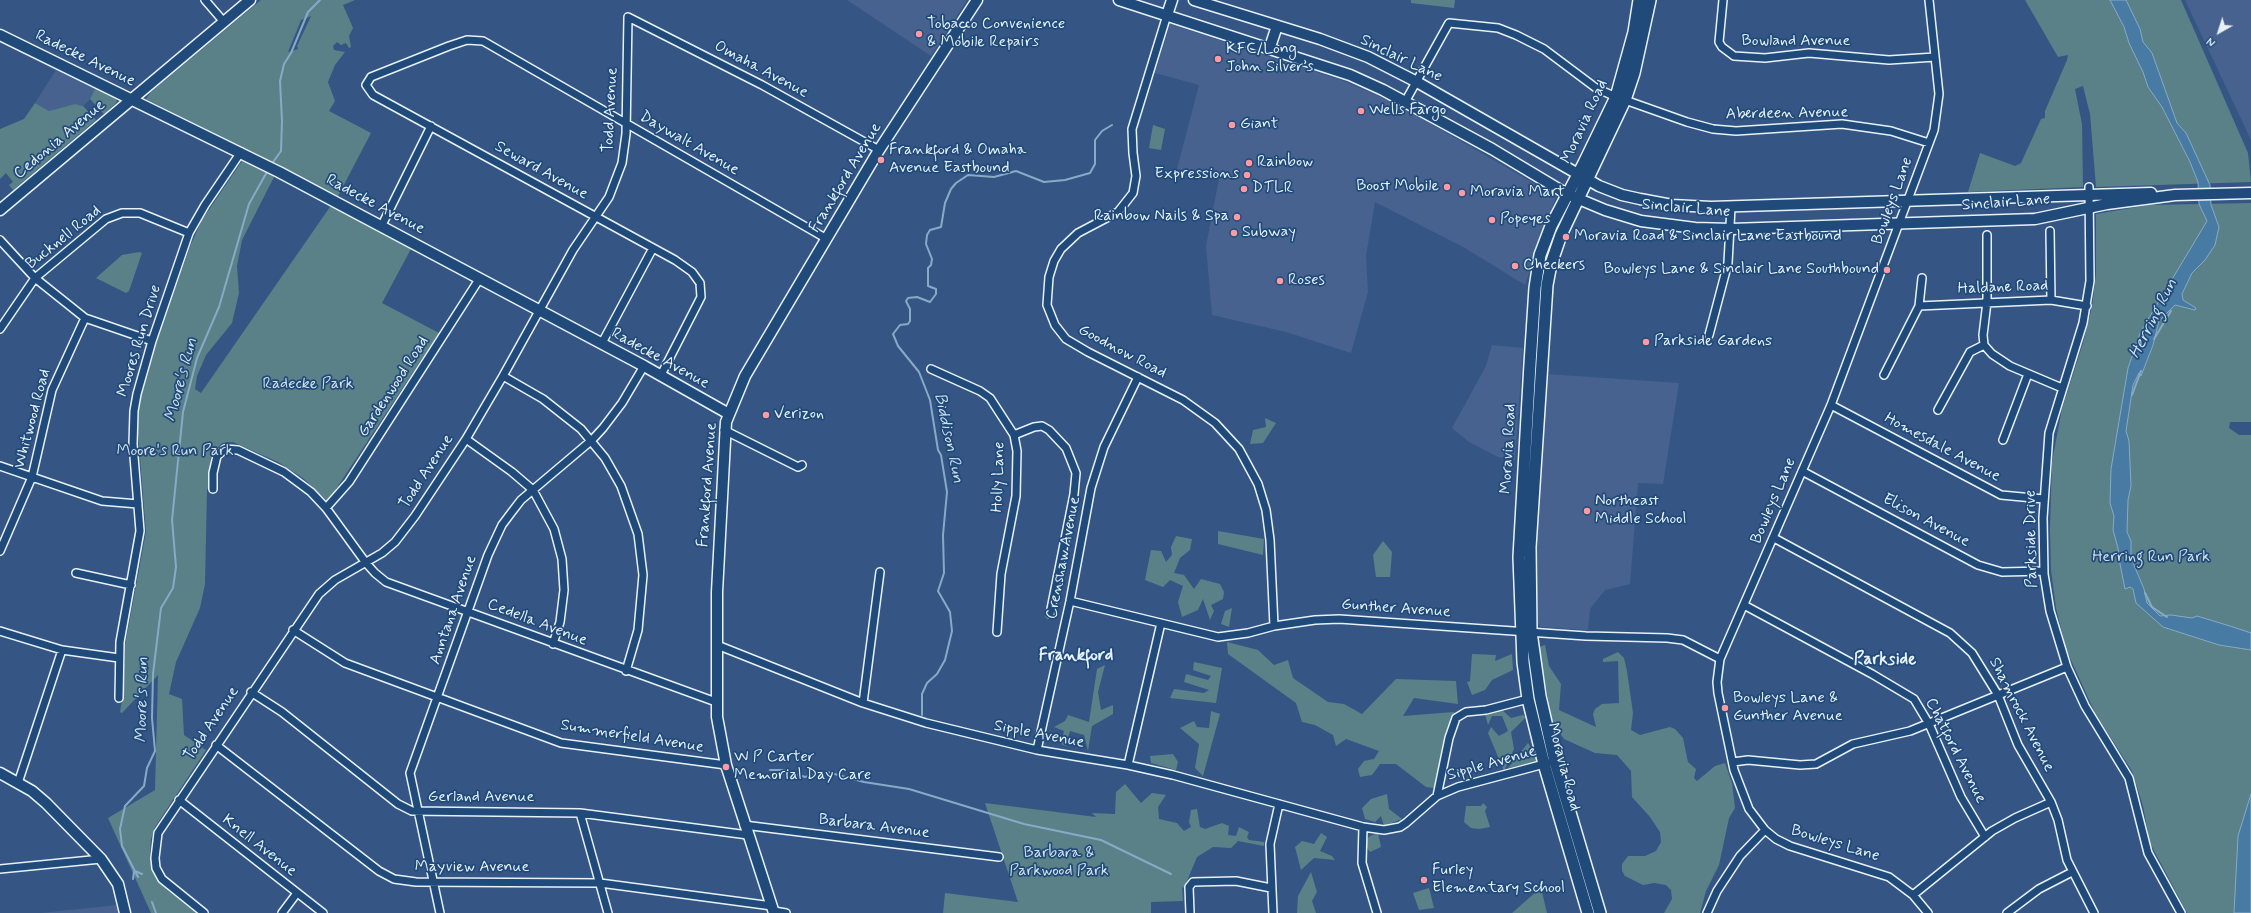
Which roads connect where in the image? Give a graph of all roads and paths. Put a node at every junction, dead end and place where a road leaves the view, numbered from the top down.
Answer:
1 (206, 0) edge
2 (250, 0) edge
3 (977, 0) edge
4 (1119, 0) edge
5 (1172, 0) edge
6 (1194, 0) edge
7 (1639, 0) edge
8 (1650, 0) edge
9 (1723, 0) edge
10 (1929, 0) edge
11 (1167, 15) junction
12 (628, 17) joint
13 (224, 22) junction
14 (1277, 26) junction
15 (0, 35) edge
16 (1270, 47) junction
17 (1935, 57) junction
18 (1417, 82) junction
19 (366, 86) joint
20 (132, 98) junction
21 (1620, 99) junction
22 (1405, 102) junction
23 (626, 124) junction
24 (431, 126) junction
25 (1929, 143) junction
26 (879, 150) junction
27 (241, 152) junction
28 (1583, 176) junction
29 (2089, 190) junction
30 (2251, 193) edge
31 (1567, 194) junction
32 (2175, 195) junction
33 (1578, 199) junction
34 (1907, 202) junction
35 (1731, 207) junction
36 (2089, 208) junction
37 (0, 210) edge
38 (596, 217) junction
39 (1899, 223) junction
40 (382, 225) junction
41 (1732, 229) junction
42 (2050, 231) dead end
43 (189, 233) junction
44 (1987, 235) dead end
45 (827, 239) junction
46 (0, 240) edge
47 (653, 248) junction
48 (35, 278) junction
49 (480, 278) junction
50 (1922, 278) dead end
51 (2051, 300) junction
52 (1987, 302) junction
53 (1919, 306) junction
54 (2087, 306) junction
55 (540, 310) junction
56 (85, 318) junction
57 (0, 329) edge
58 (1709, 335) dead end
59 (152, 341) junction
60 (602, 343) junction
61 (1984, 345) junction
62 (644, 366) junction
63 (931, 369) dead end
64 (2028, 374) junction
65 (661, 375) junction
66 (503, 376) junction
67 (1884, 376) dead end
68 (1138, 377) junction
69 (2062, 388) junction
70 (1831, 405) junction
71 (1938, 410) dead end
72 (729, 414) junction
73 (724, 430) junction
74 (1014, 435) junction
75 (466, 439) junction
76 (592, 440) junction
77 (2003, 440) dead end
78 (802, 465) dead end
79 (0, 466) edge
80 (1802, 471) junction
81 (32, 478) junction
82 (213, 489) dead end
83 (533, 490) junction
84 (2044, 499) junction
85 (138, 504) junction
86 (326, 508) junction
87 (1774, 538) junction
88 (0, 551) edge
89 (366, 563) junction
90 (2044, 571) junction
91 (880, 572) dead end
92 (76, 573) dead end
93 (131, 585) junction
94 (1070, 601) junction
95 (1744, 605) junction
96 (469, 612) junction
97 (1050, 614) dead end
98 (1161, 623) junction
99 (1274, 626) junction
100 (293, 630) junction
101 (0, 632) edge
102 (998, 632) dead end
103 (1526, 632) junction
104 (553, 644) junction
105 (717, 645) junction
106 (62, 650) junction
107 (119, 658) junction
108 (1720, 659) junction
109 (2067, 667) junction
110 (626, 671) junction
111 (251, 692) junction
112 (1998, 695) junction
113 (438, 697) junction
114 (120, 698) dead end
115 (1528, 699) junction
116 (716, 702) junction
117 (863, 703) junction
118 (1928, 724) junction
119 (216, 745) junction
120 (1038, 750) junction
121 (1733, 762) junction
122 (1549, 763) junction
123 (726, 765) junction
124 (1128, 765) junction
125 (0, 773) edge
126 (18, 783) junction
127 (1438, 796) junction
128 (179, 800) junction
129 (2051, 802) junction
130 (1279, 804) junction
131 (417, 812) junction
132 (580, 813) junction
133 (744, 825) junction
134 (1363, 827) junction
135 (1765, 830) junction
136 (748, 835) junction
137 (1985, 837) junction
138 (999, 857) dead end
139 (101, 859) junction
140 (0, 869) edge
141 (2072, 872) junction
142 (434, 881) junction
143 (600, 882) junction
144 (1271, 888) junction
145 (297, 893) junction
146 (1913, 895) junction
147 (773, 910) edge
148 (125, 913) edge
149 (204, 913) edge
150 (282, 913) edge
151 (323, 913) edge
152 (440, 913) edge
153 (608, 913) edge
154 (786, 913) edge
155 (1190, 913) edge
156 (1273, 913) edge
157 (1376, 913) edge
158 (1588, 913) edge
159 (1600, 913) edge
160 (1707, 913) edge
161 (1928, 913) edge
162 (2007, 913) edge
163 (2094, 913) edge
164 (2181, 913) edge

1 - 13 street
2 - 13 street, Cedonia Avenue
3 - 26 street, Frankford Avenue
4 - 11 street, Sinclair Lane
5 - 11 street
6 - 14 street, Sinclair Lane
7 - 21 main road, Moravia Road
8 - 21 main road, Moravia Road
9 - 17 street, Bowland Avenue
10 - 17 street, Bowleys Lane
11 - 16 street, Sinclair Lane
11 - 68 street, Goodnow Road
12 - 23 street, Todd Avenue
12 - 26 street, Omaha Avenue
13 - 20 street, Cedonia Avenue
14 - 16 street
14 - 18 street, Sinclair Lane
15 - 20 street, Radecke Avenue
16 - 22 street, Sinclair Lane
17 - 25 street, Bowleys Lane
18 - 21 street, Aberdeen Avenue
18 - 22 street, Aberdeen Avenue
18 - 28 street, Sinclair Lane
19 - 23 street, Daywalt Avenue
19 - 24 street, Seward Avenue
20 - 27 street, Radecke Avenue
20 - 37 street, Cedonia Avenue
21 - 25 street, Aberdeen Avenue
21 - 28 main road, Moravia Road
22 - 31 street, Sinclair Lane
23 - 38 street, Todd Avenue
23 - 45 street, Daywalt Avenue
24 - 38 street, Seward Avenue
24 - 40 street
25 - 34 street, Bowleys Lane
26 - 45 street, Frankford Avenue
27 - 40 street, Radecke Avenue
27 - 43 street, Moores Run Drive
28 - 31 main road, Moravia Road
28 - 33 main road, Moravia Road
28 - 35 street, Sinclair Lane
29 - 32 street, Sinclair Lane
29 - 34 street, Sinclair Lane
29 - 36 street, Parkside Drive
30 - 32 street, Sinclair Lane
31 - 33 street, Sinclair Lane
31 - 103 main road, Moravia Road
32 - 36 street, Sinclair Lane
33 - 41 street, Sinclair Lane
33 - 103 main road, Moravia Road
34 - 35 street, Sinclair Lane
34 - 39 street, Bowleys Lane
35 - 41 street
36 - 39 street, Sinclair Lane
36 - 54 street, Parkside Drive
38 - 47 street, Seward Avenue
38 - 55 street, Todd Avenue
39 - 41 street, Sinclair Lane
39 - 70 street, Bowleys Lane
40 - 49 street, Radecke Avenue
41 - 58 street
42 - 51 street
43 - 48 street, Bucknell Road
43 - 59 street, Moores Run Drive
44 - 52 street
45 - 72 street, Frankford Avenue
46 - 48 street
47 - 60 street
47 - 65 street, Seward Avenue
48 - 56 street
48 - 57 street, Bucknell Road
49 - 55 street, Radecke Avenue
49 - 86 street, Gardenwood Road
50 - 53 street
51 - 52 street, Haldane Road
51 - 54 street, Haldane Road
52 - 53 street, Haldane Road
52 - 61 street
53 - 67 street
54 - 69 street, Parkside Drive
55 - 60 street, Radecke Avenue
55 - 66 street, Todd Avenue
56 - 59 street
56 - 81 street, Whitwood Road
59 - 85 street, Moores Run Drive
60 - 62 street, Radecke Avenue
61 - 64 street
61 - 71 street
62 - 65 street, Radecke Avenue
62 - 76 street, Anntana Avenue
63 - 74 street
64 - 69 street
64 - 77 street
65 - 72 street, Radecke Avenue
66 - 75 street, Todd Avenue
66 - 76 street
68 - 94 street, Crenshaw Avenue
68 - 99 street, Goodnow Road
69 - 84 street, Parkside Drive
70 - 80 street, Bowleys Lane
70 - 84 street, Homesdale Avenue
72 - 73 street, Frankford Avenue
73 - 78 street
73 - 105 street, Frankford Avenue
74 - 97 street, Holly Lane
74 - 102 street, Holly Lane
75 - 83 street
75 - 89 street, Todd Avenue
76 - 83 street, Anntana Avenue
76 - 110 street
79 - 81 street
80 - 87 street, Bowleys Lane
80 - 90 street, Elison Avenue
81 - 85 street
81 - 88 street, Whitwood Road
82 - 86 street, Cedella Avenue
83 - 96 street, Anntana Avenue
83 - 104 street
84 - 90 street, Parkside Drive
85 - 93 street, Moores Run Drive
86 - 89 street, Cedella Avenue
87 - 95 street, Bowleys Lane
87 - 112 street, Shamrock Avenue
89 - 96 street, Cedella Avenue
89 - 100 street, Todd Avenue
90 - 109 street, Parkside Drive
91 - 117 street
92 - 93 street
93 - 107 street, Moores Run Drive
94 - 98 street, Gunther Avenue
94 - 120 street, Crenshaw Avenue
95 - 108 street, Bowleys Lane
95 - 118 street, Chatford Avenue
96 - 104 street, Cedella Avenue
96 - 113 street, Anntana Avenue
98 - 99 street, Gunther Avenue
98 - 124 street
99 - 103 street, Gunther Avenue
100 - 111 street, Todd Avenue
100 - 113 street, Summerfield Avenue
101 - 106 street
103 - 108 street, Gunther Avenue
103 - 115 main road, Moravia Road
103 - 122 main road, Moravia Road
104 - 110 street, Cedella Avenue
105 - 116 street, Frankford Avenue
105 - 117 street, Sipple Avenue
106 - 107 street
106 - 126 street
107 - 114 street, Moores Run Drive
108 - 121 street, Bowleys Lane
109 - 112 street
109 - 164 street, Parkside Drive
110 - 116 street, Cedella Avenue
111 - 119 street, Todd Avenue
111 - 131 street, Gerland Avenue
112 - 118 street
112 - 129 street, Shamrock Avenue
113 - 123 street, Summerfield Avenue
113 - 131 street, Anntana Avenue
115 - 122 main road, Moravia Road
115 - 127 street
116 - 123 street, Frankford Avenue
117 - 120 street, Sipple Avenue
118 - 121 street
118 - 137 street, Chatford Avenue
119 - 128 street, Todd Avenue
119 - 142 street, Mayview Avenue
120 - 124 street, Sipple Avenue
121 - 135 street, Bowleys Lane
122 - 127 street, Sipple Avenue
122 - 158 main road, Moravia Road
122 - 159 main road, Moravia Road
123 - 133 street, Frankford Avenue
124 - 130 street, Sipple Avenue
125 - 126 street
126 - 139 street
127 - 134 street, Sipple Avenue
128 - 145 street, Knell Avenue
128 - 149 street, Todd Avenue
129 - 137 street
129 - 141 street, Shamrock Avenue
130 - 134 street, Sipple Avenue
130 - 144 street
131 - 132 street, Gerland Avenue
131 - 142 street, Anntana Avenue
132 - 136 street, Gerland Avenue
132 - 143 street
133 - 136 street, Frankford Avenue
133 - 138 street, Barbara Avenue
134 - 157 street
135 - 146 street, Bowleys Lane
135 - 160 street
136 - 147 street, Frankford Avenue
137 - 146 street
139 - 140 street
139 - 148 street
141 - 162 street
141 - 163 street, Shamrock Avenue
142 - 143 street, Mayview Avenue
142 - 152 street, Anntana Avenue
143 - 147 street, Mayview Avenue
143 - 153 street
144 - 155 street
144 - 156 street
145 - 150 street
145 - 151 street, Knell Avenue
146 - 161 street, Bowleys Lane
147 - 154 street, Mayview Avenue

